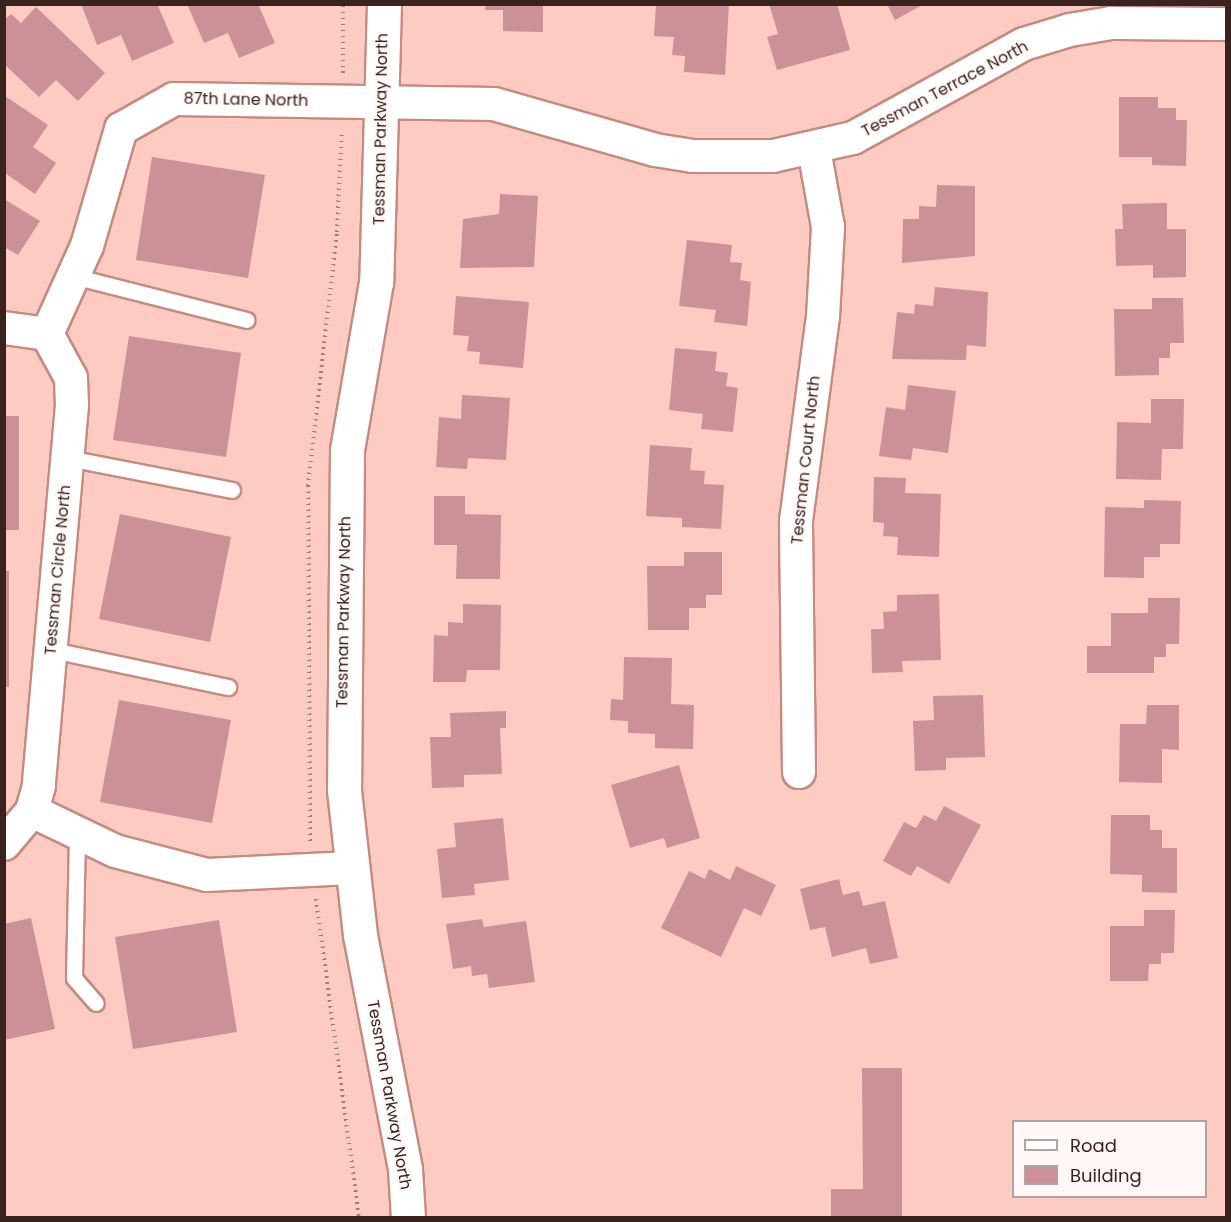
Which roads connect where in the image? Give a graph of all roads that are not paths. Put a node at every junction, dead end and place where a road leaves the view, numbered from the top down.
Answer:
1 (384, 4) edge
2 (1227, 24) edge
3 (383, 101) junction
4 (814, 149) junction
5 (73, 276) junction
6 (247, 320) dead end
7 (4, 328) edge
8 (47, 334) junction
9 (68, 458) junction
10 (232, 490) dead end
11 (51, 651) junction
12 (228, 687) dead end
13 (799, 772) dead end
14 (32, 811) junction
15 (77, 835) junction
16 (4, 844) edge
17 (351, 868) junction
18 (96, 1003) dead end
19 (408, 1218) edge

1 - 3 street, Tessman Parkway North
2 - 4 street, Tessman Terrace North
3 - 4 street, Tessman Terrace North
3 - 5 street, 87th Lane North
3 - 17 street, Tessman Parkway North
4 - 13 street, Tessman Court North
5 - 6 lane
5 - 8 street, 87th Lane North
7 - 8 street
8 - 9 street, Tessman Circle North
9 - 10 lane
9 - 11 street, Tessman Circle North
11 - 12 lane
11 - 14 street, Tessman Circle North
14 - 15 street
14 - 16 street, Tessman Circle North
15 - 17 street
15 - 18 lane
17 - 19 street, Tessman Parkway North

